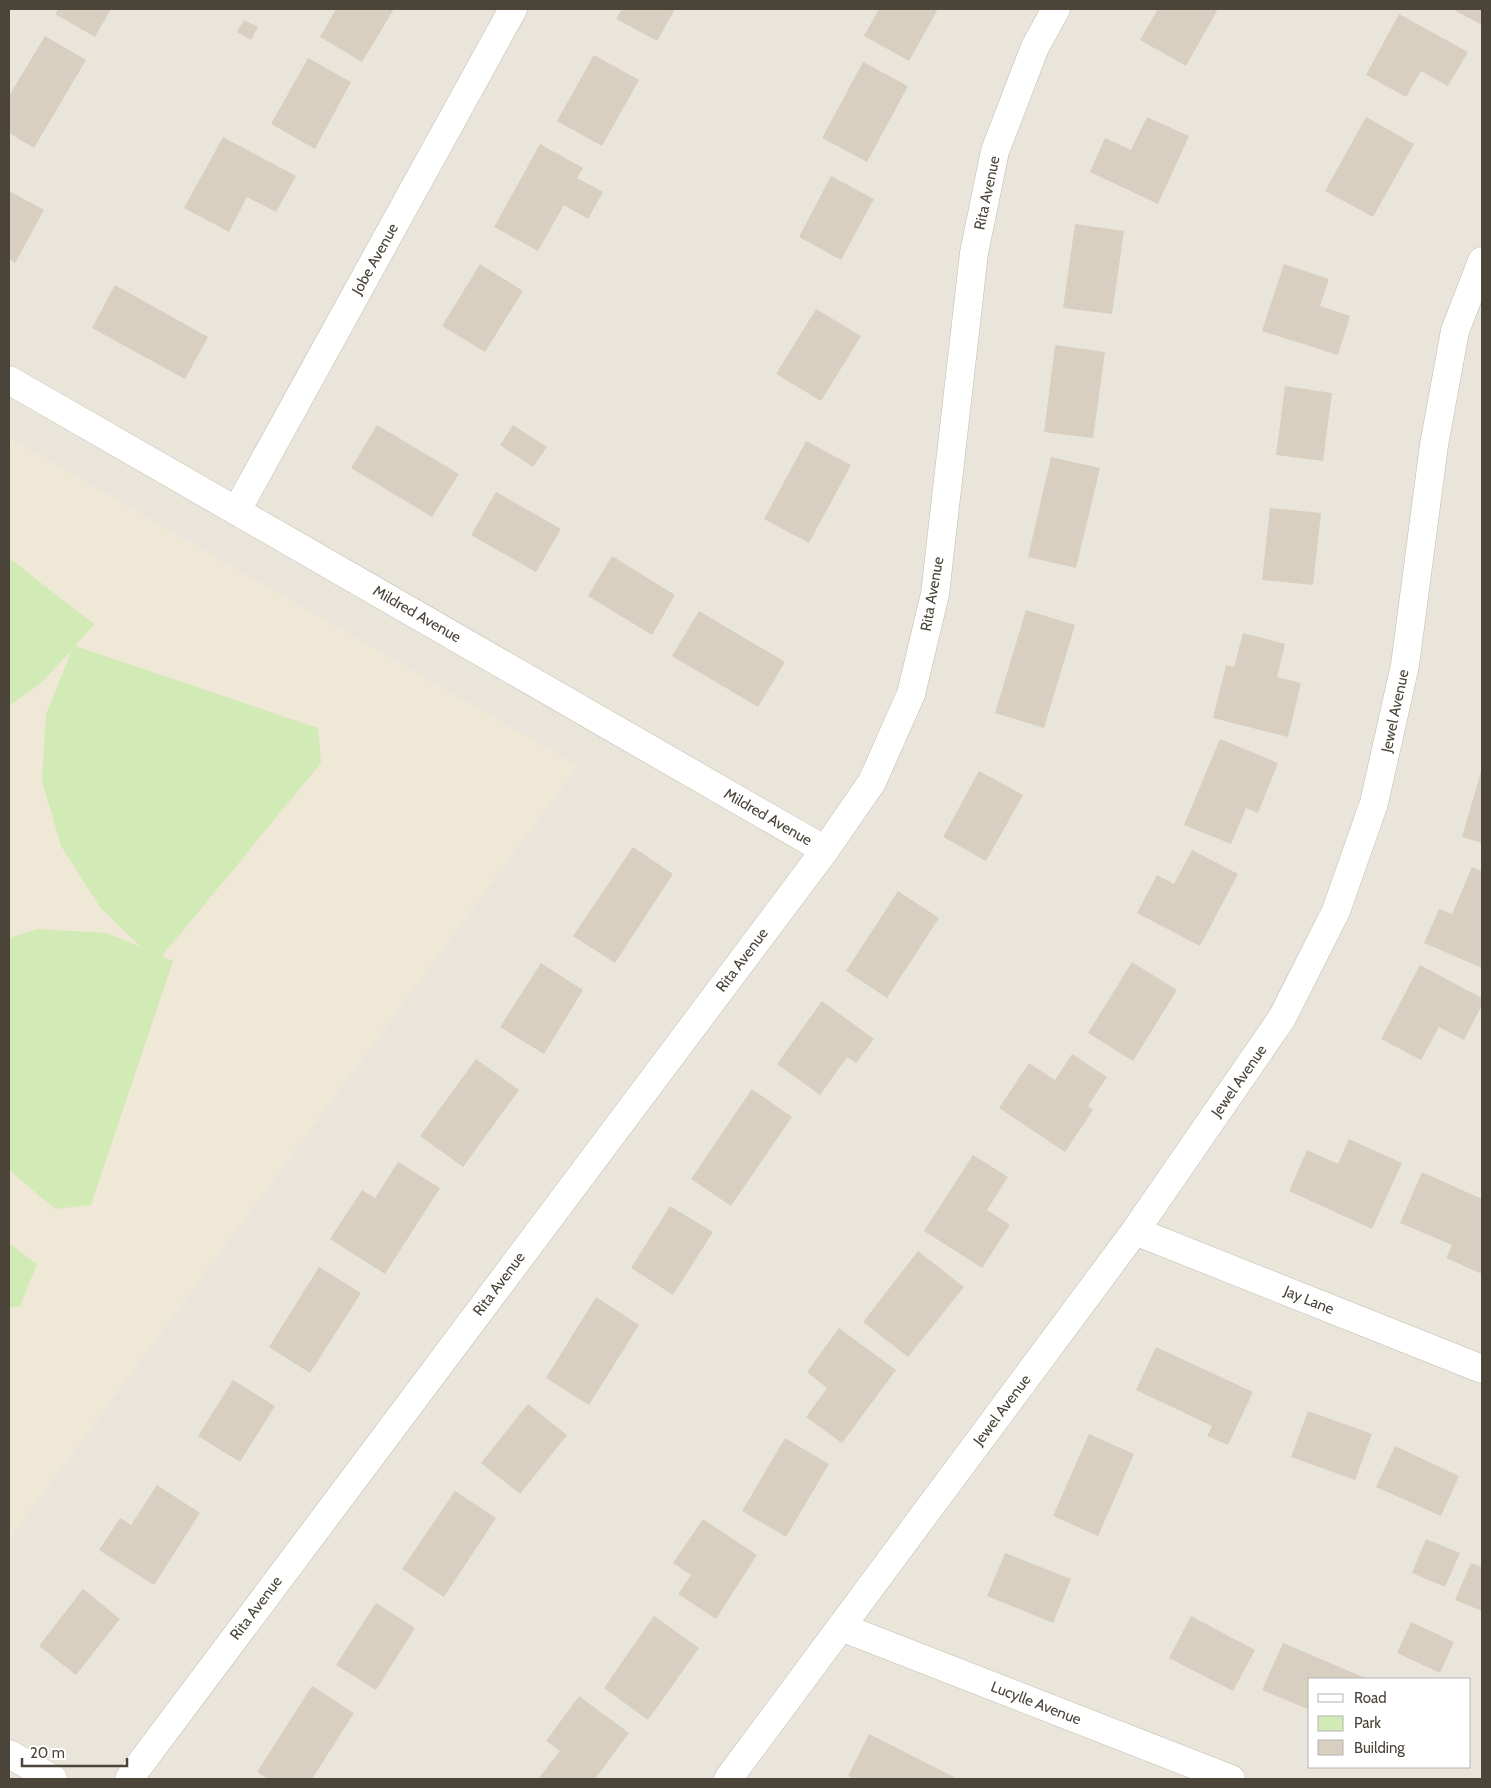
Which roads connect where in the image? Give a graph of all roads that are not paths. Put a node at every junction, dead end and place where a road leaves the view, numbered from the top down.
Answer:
1 (513, 9) edge
2 (1056, 9) edge
3 (1482, 261) edge
4 (9, 380) edge
5 (237, 510) junction
6 (825, 850) junction
7 (1135, 1231) junction
8 (1482, 1369) edge
9 (841, 1627) junction
10 (9, 1754) edge
11 (53, 1779) edge
12 (130, 1779) edge
13 (728, 1779) edge
14 (1231, 1779) edge

1 - 5 street, Jobe Avenue
2 - 6 street, Rita Avenue
3 - 7 street, Jewel Avenue
4 - 5 street, Mildred Avenue
5 - 6 street, Mildred Avenue
6 - 12 street, Rita Avenue
7 - 8 street, Jay Lane
7 - 9 street, Jewel Avenue
9 - 13 street, Jewel Avenue
9 - 14 street, Lucylle Avenue
10 - 11 street

